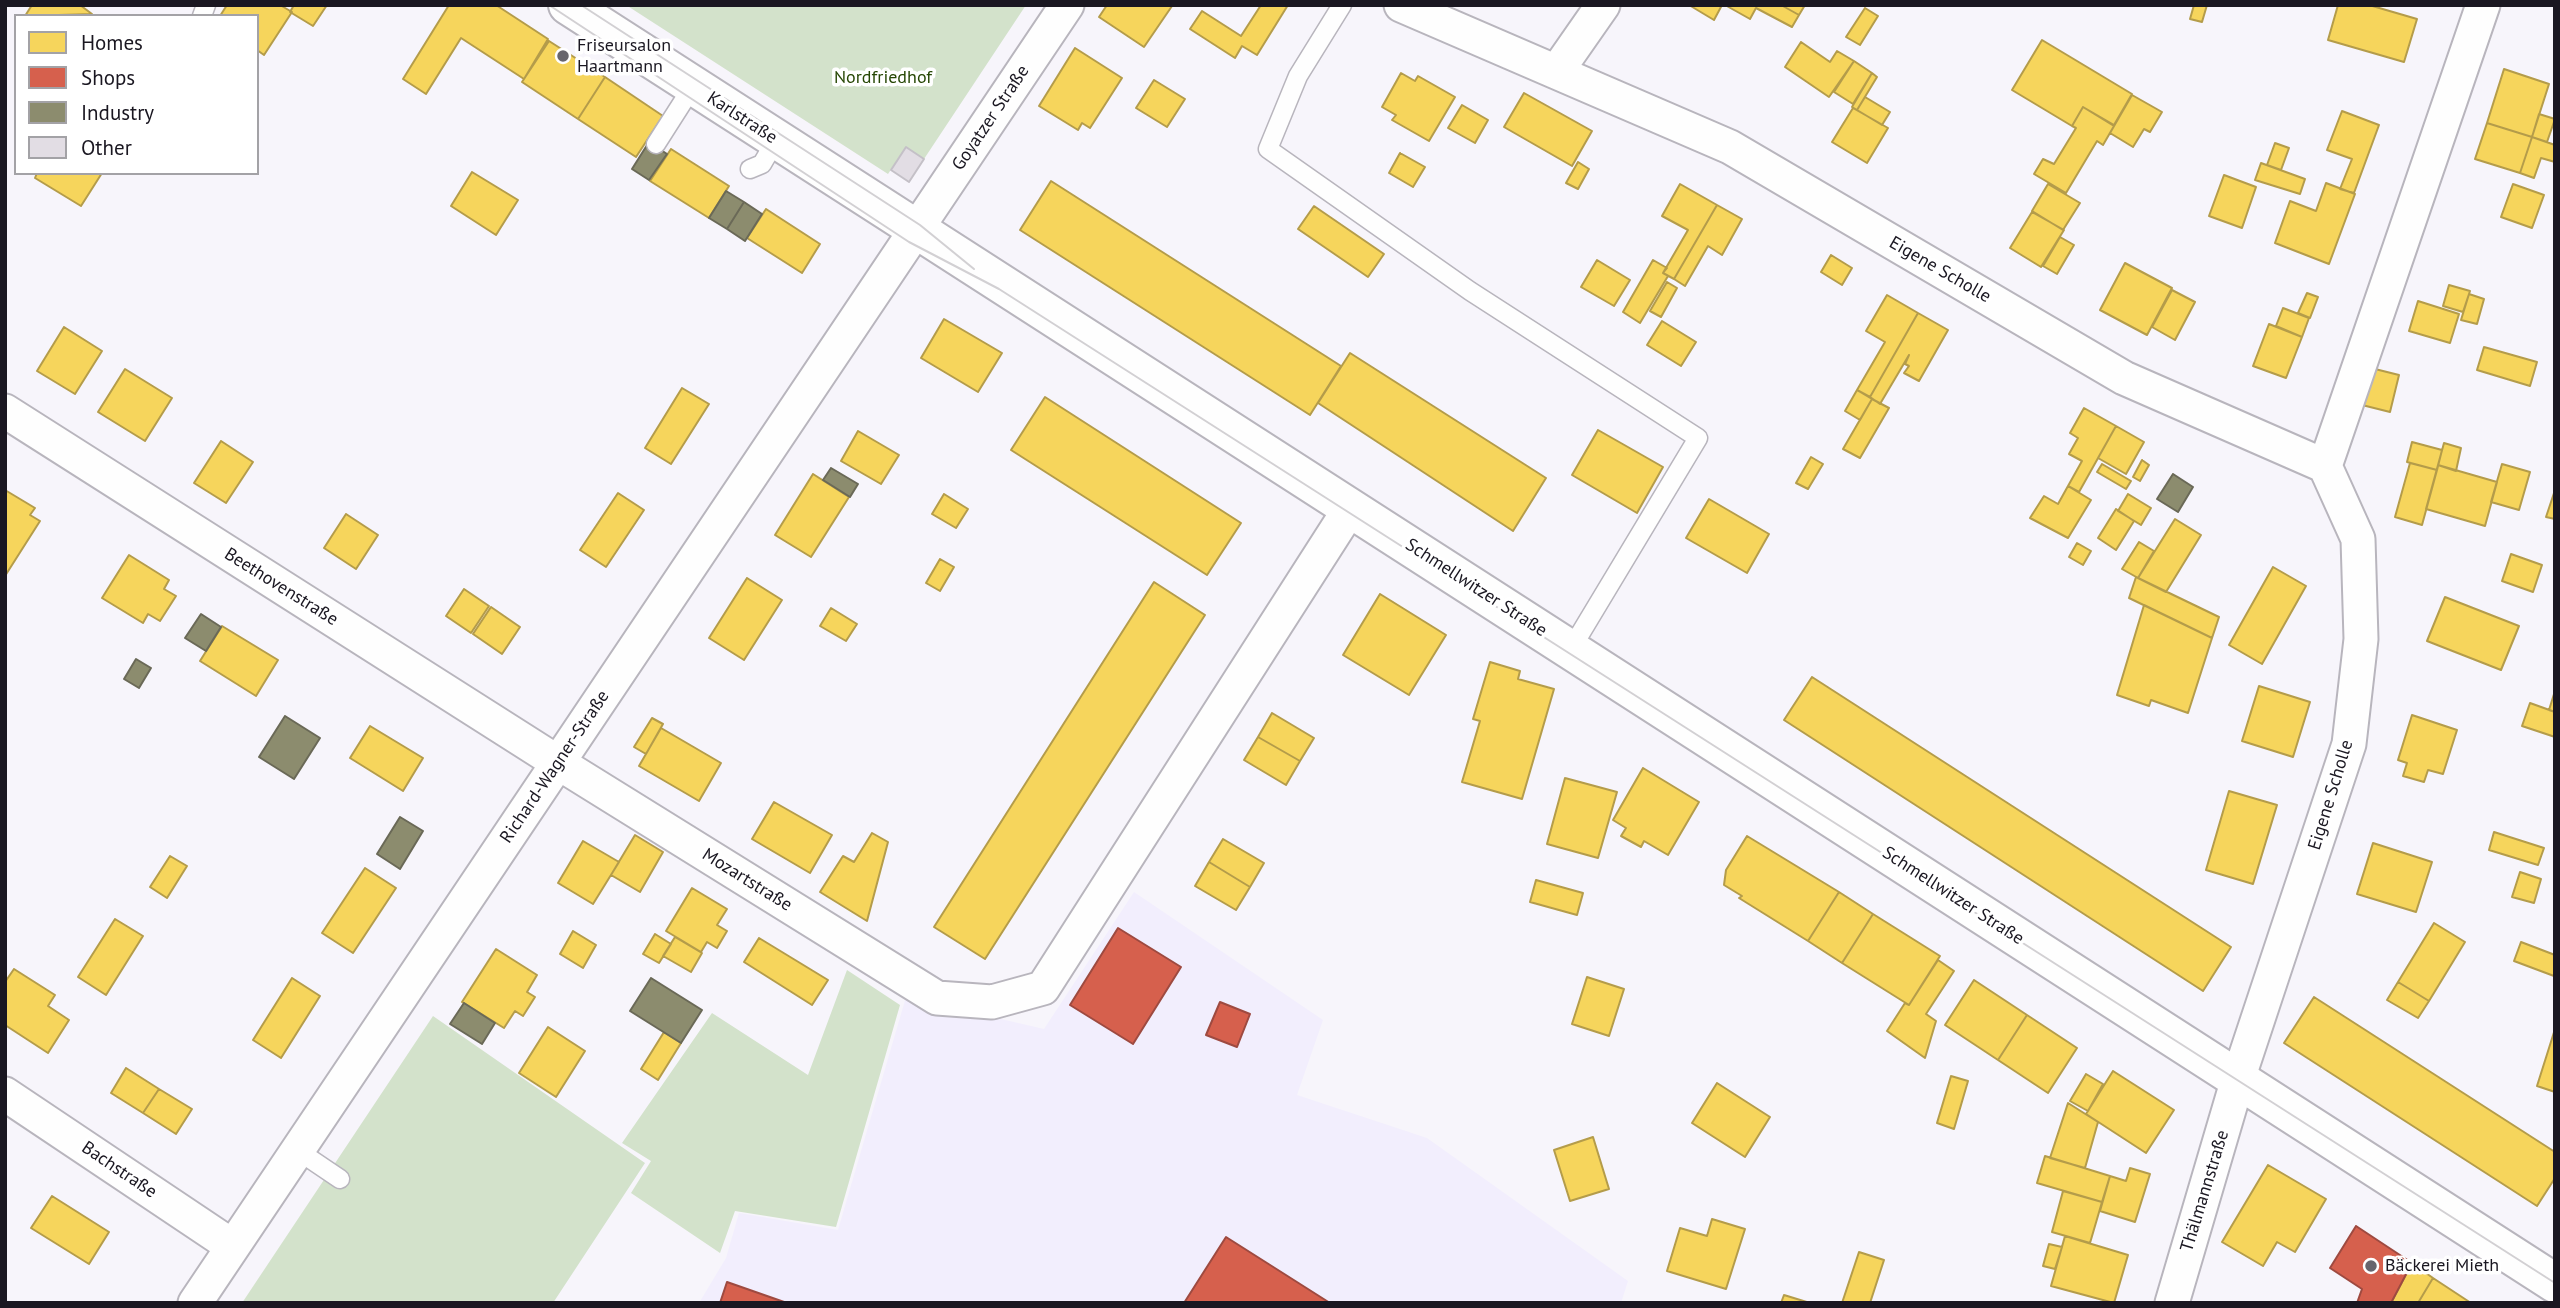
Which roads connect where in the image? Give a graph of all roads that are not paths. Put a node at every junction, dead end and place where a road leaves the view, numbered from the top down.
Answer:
1 (568, 5) edge
2 (1067, 5) edge
3 (1342, 5) edge
4 (1401, 5) edge
5 (1603, 5) edge
6 (2483, 5) edge
7 (1557, 71) junction
8 (693, 86) junction
9 (656, 144) dead end
10 (916, 231) junction
11 (5, 411) edge
12 (2325, 466) junction
13 (1351, 507) junction
14 (1571, 649) junction
15 (557, 762) junction
16 (2238, 1079) junction
17 (5, 1094) edge
18 (297, 1150) junction
19 (340, 1179) dead end
20 (232, 1246) junction
21 (2555, 1283) edge
22 (195, 1303) edge
23 (2172, 1303) edge

1 - 8 street, Karlstraße
2 - 10 street, Goyatzer Straße
3 - 14 lane
4 - 7 street, Eigene Scholle
5 - 7 street
6 - 12 street
7 - 12 street, Eigene Scholle
8 - 9 lane
8 - 10 street, Karlstraße
10 - 13 street, Schmellwitzer Straße
10 - 15 street, Richard-Wagner-Straße
11 - 15 street, Beethovenstraße
12 - 16 street, Eigene Scholle
13 - 14 street, Schmellwitzer Straße
13 - 15 street, Mozartstraße
14 - 16 street, Schmellwitzer Straße
15 - 18 street, Richard-Wagner-Straße
16 - 21 street, Schmellwitzer Straße
16 - 23 street, Thälmannstraße
17 - 20 street, Bachstraße
18 - 19 lane
18 - 20 street, Richard-Wagner-Straße
20 - 22 street, Richard-Wagner-Straße

